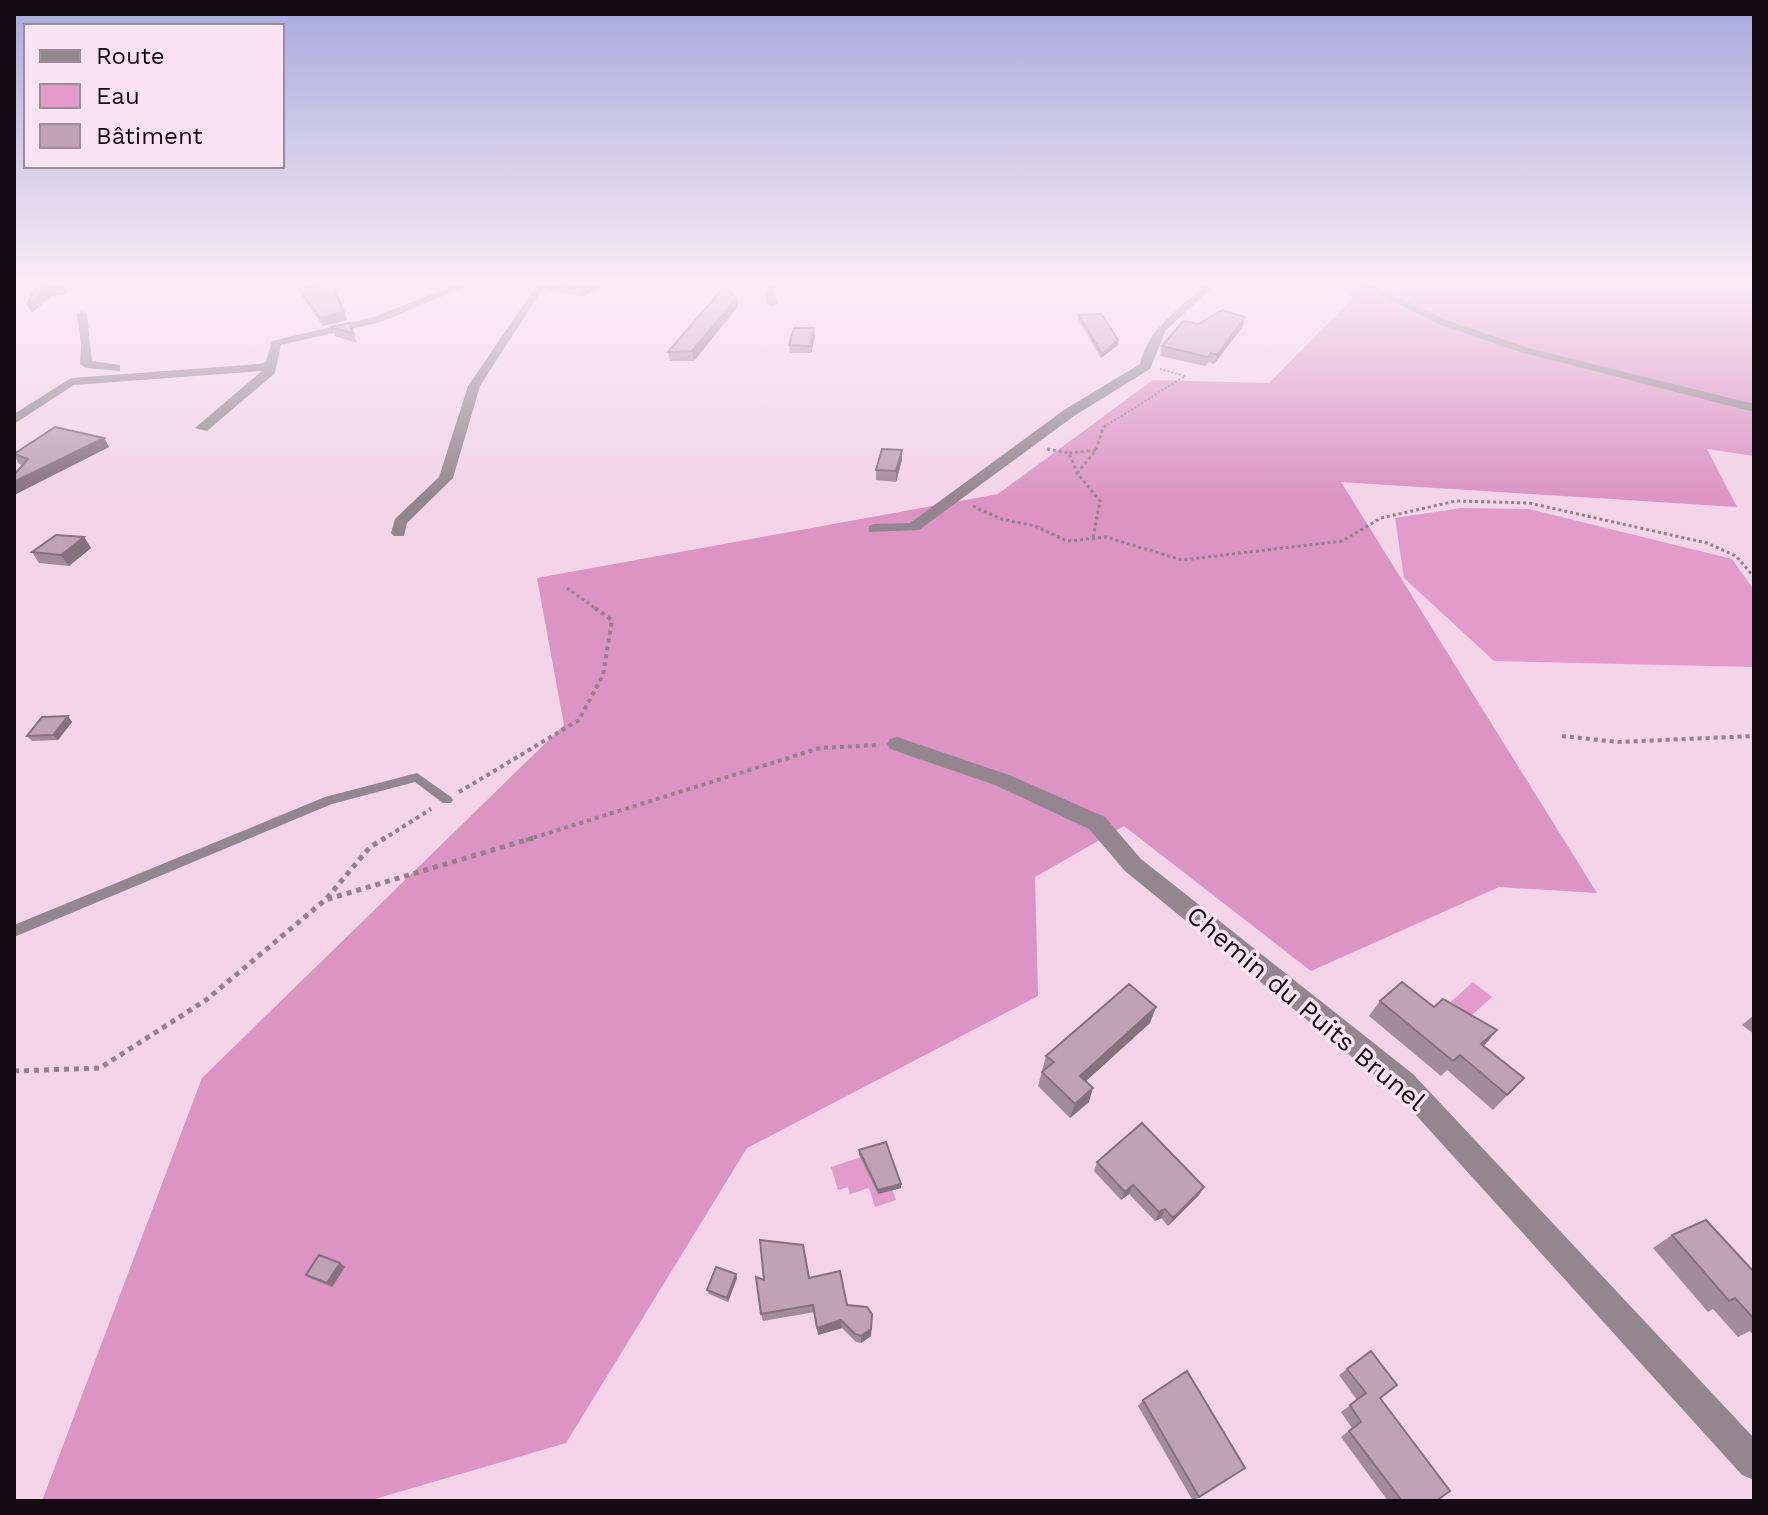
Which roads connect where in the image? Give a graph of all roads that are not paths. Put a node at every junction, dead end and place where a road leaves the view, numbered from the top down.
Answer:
1 (86, 356) edge
2 (270, 356) edge
3 (494, 356) edge
4 (1148, 356) edge
5 (1547, 356) edge
6 (266, 366) junction
7 (1754, 408) edge
8 (14, 420) edge
9 (202, 428) dead end
10 (874, 529) dead end
11 (399, 533) dead end
12 (897, 744) road end
13 (447, 800) road end
14 (14, 931) edge
15 (1754, 1463) edge

1 - 6 street
2 - 6 street
3 - 11 street
4 - 10 street
5 - 7 street
6 - 8 street
6 - 9 street
12 - 15 street, Chemin du Puits Brunel
13 - 14 lane

